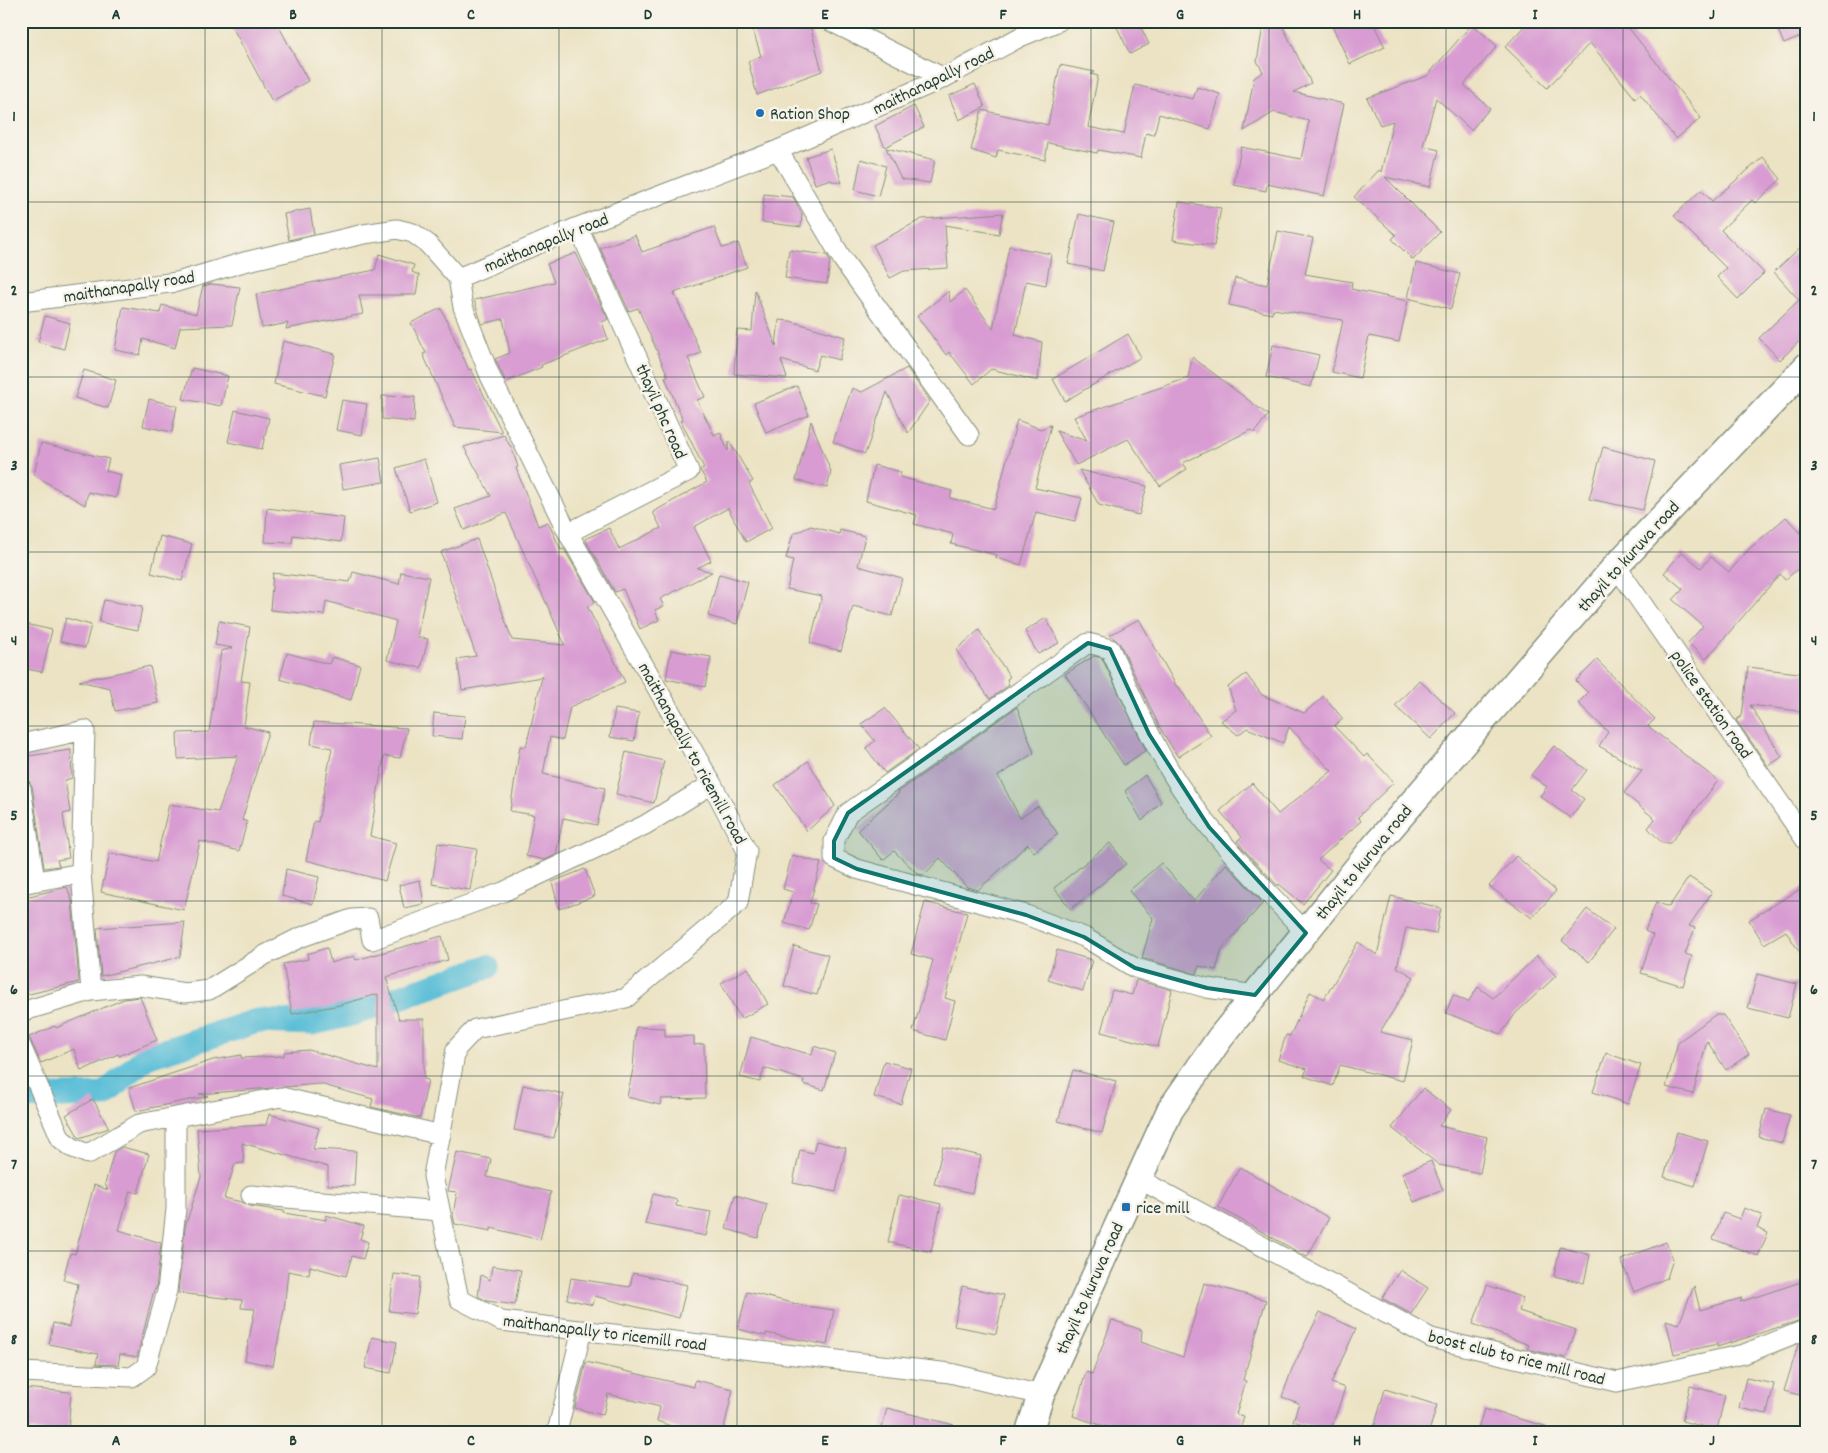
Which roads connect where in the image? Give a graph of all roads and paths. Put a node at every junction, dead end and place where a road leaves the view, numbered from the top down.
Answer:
1 (830, 21) edge
2 (1059, 21) edge
3 (944, 78) junction
4 (778, 150) junction
5 (578, 227) junction
6 (458, 278) junction
7 (21, 302) edge
8 (1807, 366) edge
9 (969, 435) dead end
10 (568, 533) junction
11 (1616, 566) junction
12 (21, 744) edge
13 (712, 784) junction
14 (21, 788) edge
15 (1807, 842) edge
16 (81, 873) junction
17 (28, 882) edge
18 (1306, 933) junction
19 (91, 991) junction
20 (1255, 995) junction
21 (21, 1012) edge
22 (21, 1046) edge
23 (176, 1118) junction
24 (440, 1135) junction
25 (1139, 1178) junction
26 (251, 1195) dead end
27 (440, 1211) junction
28 (1807, 1329) edge
29 (582, 1330) junction
30 (21, 1372) edge
31 (1040, 1395) junction
32 (557, 1432) edge
33 (1029, 1432) edge

1 - 3 street
2 - 3 street, maithanapally road
3 - 4 street, maithanapally road
4 - 5 street, maithanapally road
4 - 9 street
5 - 6 street, maithanapally road
5 - 10 street, thayil phc road
6 - 7 street, maithanapally road
6 - 10 street, maithanapally to ricemill road
8 - 11 main road, thayil to kuruva road
10 - 13 street, maithanapally to ricemill road
11 - 15 street, police station road
11 - 18 main road, thayil to kuruva road
12 - 16 street
13 - 19 street
13 - 24 street, maithanapally to ricemill road
14 - 17 street
16 - 17 street
16 - 19 street
18 - 20 main road, thayil to kuruva road
18 - 20 street
19 - 21 street
20 - 25 main road, thayil to kuruva road
22 - 23 street
23 - 24 street
23 - 30 street
24 - 27 street, maithanapally to ricemill road
25 - 28 street, boost club to rice mill road
25 - 31 main road, thayil to kuruva road
26 - 27 street
27 - 29 street, maithanapally to ricemill road
29 - 31 street, maithanapally to ricemill road
29 - 32 street
31 - 33 main road, thayil to kuruva road

